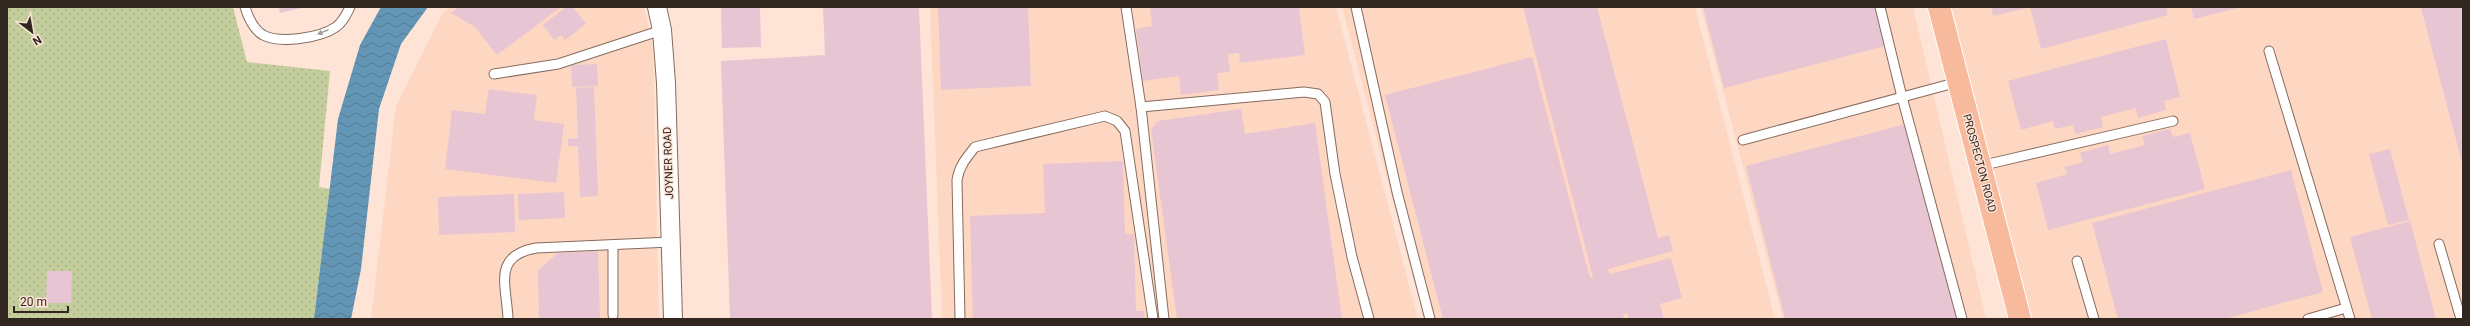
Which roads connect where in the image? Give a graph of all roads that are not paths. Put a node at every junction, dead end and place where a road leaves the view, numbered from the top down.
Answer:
1 (244, 7) edge
2 (350, 7) edge
3 (657, 7) edge
4 (1126, 7) edge
5 (1356, 7) edge
6 (1880, 7) edge
7 (1939, 7) edge
8 (662, 30) junction
9 (2269, 51) dead end
10 (494, 74) dead end
11 (1959, 82) junction
12 (1902, 97) junction
13 (1141, 107) junction
14 (2173, 121) dead end
15 (1743, 140) dead end
16 (1980, 166) junction
17 (671, 242) junction
18 (2439, 244) dead end
19 (613, 245) junction
20 (2078, 261) dead end
21 (2346, 308) junction
22 (613, 315) dead end
23 (508, 318) edge
24 (673, 319) edge
25 (960, 319) edge
26 (1153, 319) edge
27 (1164, 319) edge
28 (1369, 319) edge
29 (1430, 319) edge
30 (1962, 319) edge
31 (2020, 319) edge
32 (2094, 319) edge
33 (2308, 319) edge
34 (2350, 319) edge
35 (2461, 319) edge

2 -> 1 lane
3 - 8 street, JOYNER ROAD
4 - 13 lane
5 - 29 lane
6 - 12 lane
7 - 11 main road, PROSPECTON ROAD
8 - 10 lane
8 - 17 street, JOYNER ROAD
9 - 21 lane
11 - 12 lane
11 - 16 main road, PROSPECTON ROAD
12 - 15 lane
12 - 30 lane
13 - 27 lane
13 - 28 lane
14 - 16 lane
16 - 31 main road, PROSPECTON ROAD
17 - 19 lane
17 - 24 street, JOYNER ROAD
18 - 35 lane
19 - 22 lane
19 - 23 lane
20 - 32 lane
21 - 33 lane
21 - 34 lane
25 - 26 lane

